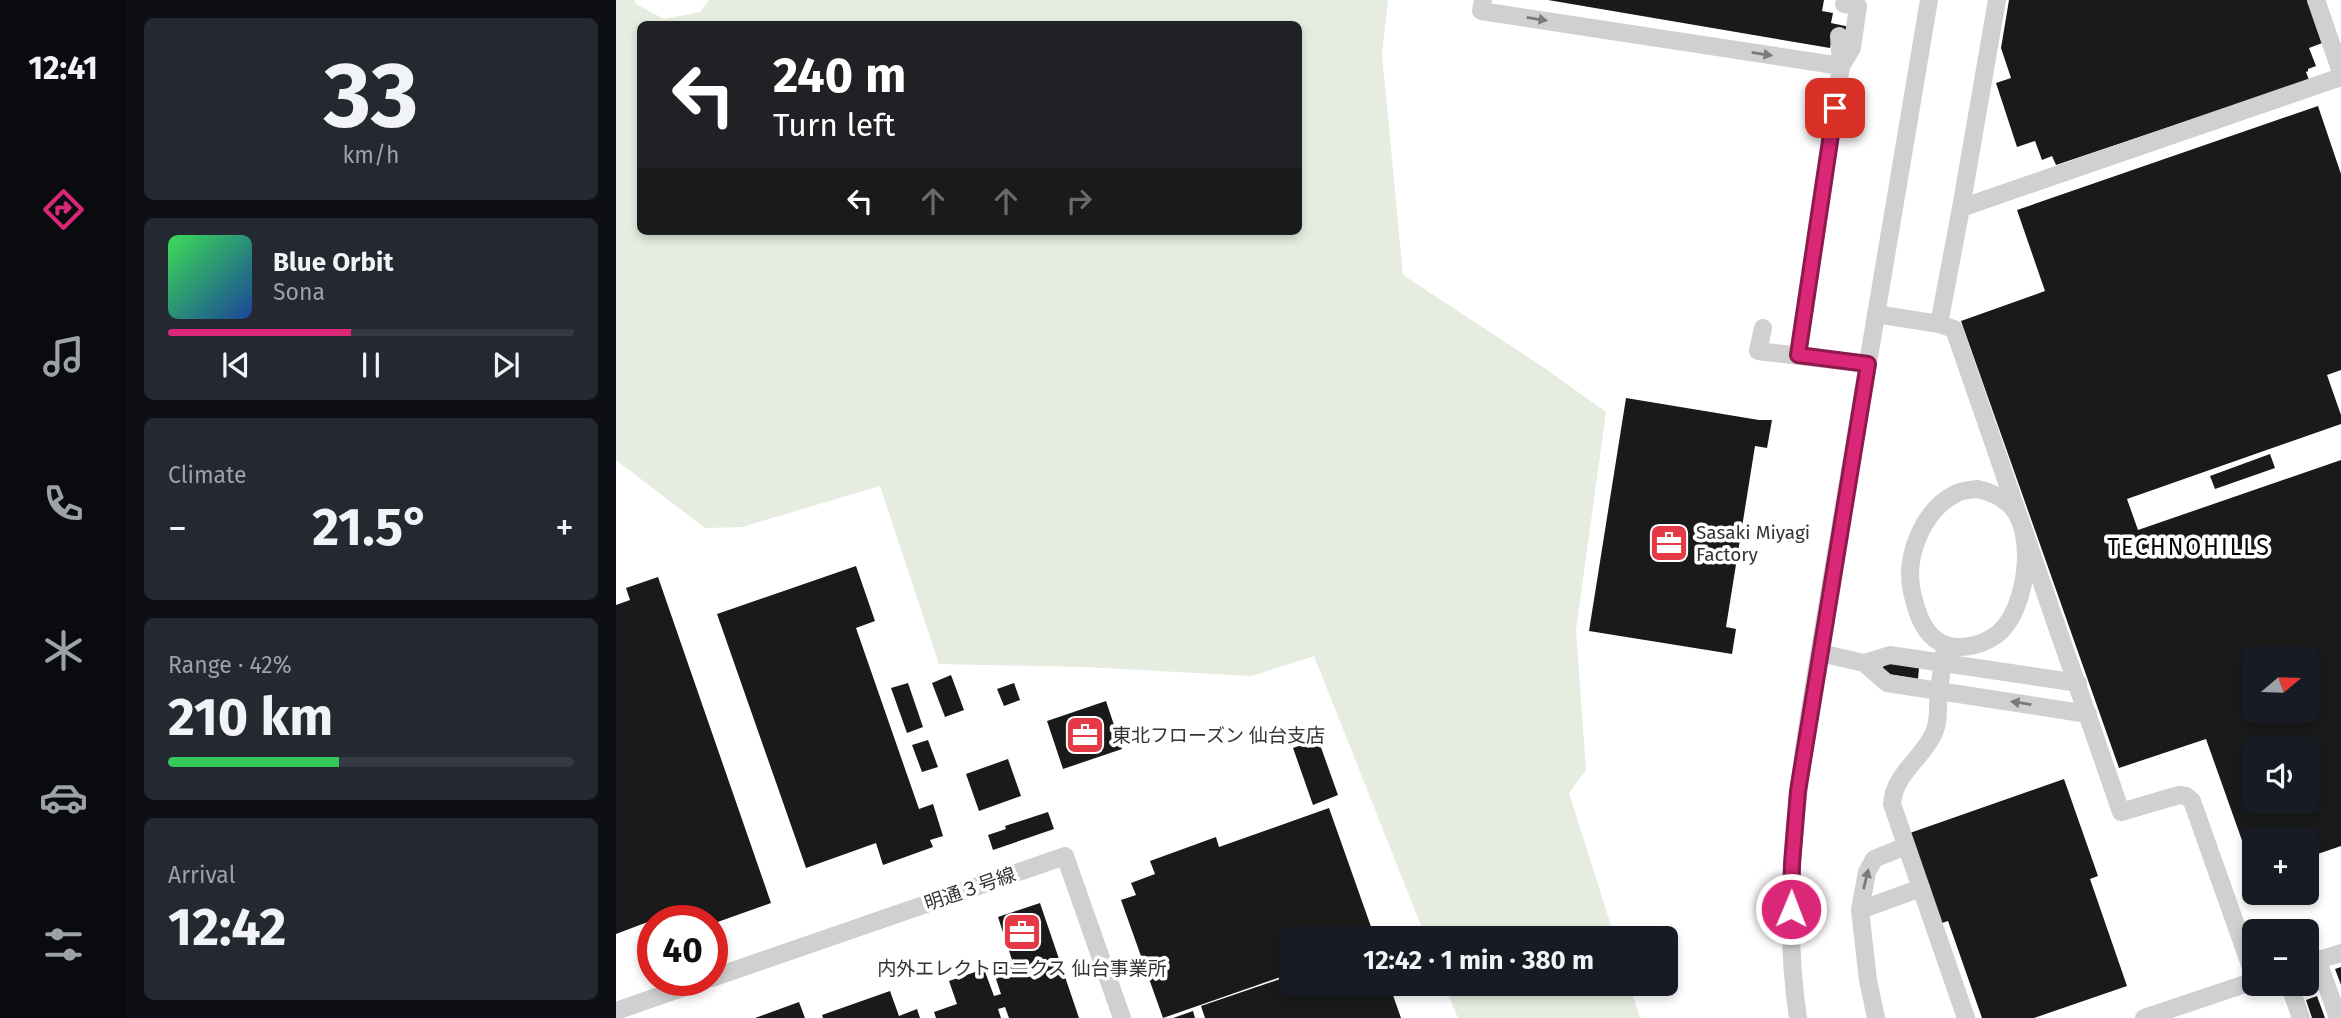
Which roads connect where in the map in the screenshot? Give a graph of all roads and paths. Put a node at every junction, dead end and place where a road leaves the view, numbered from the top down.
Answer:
1 (1483, 0) edge
2 (1929, 0) edge
3 (1997, 0) edge
4 (2316, 0) edge
5 (1845, 2) edge
6 (1841, 66) junction
7 (2341, 75) edge
8 (1961, 208) junction
9 (1876, 314) junction
10 (1939, 324) junction
11 (1763, 328) dead end
12 (1798, 355) junction
13 (1868, 364) junction
14 (2023, 527) junction
15 (1945, 645) junction
16 (1820, 653) junction
17 (1864, 663) junction
18 (1943, 663) junction
19 (2078, 683) junction
20 (1939, 691) junction
21 (2088, 714) junction
22 (1906, 846) junction
23 (1921, 888) junction
24 (1860, 910) junction
25 (2242, 945) edge
26 (2341, 953) edge
27 (2319, 961) edge
28 (728, 972) edge
29 (2319, 978) edge
30 (2242, 983) edge
31 (659, 996) edge
32 (2293, 996) edge
33 (616, 1011) edge
34 (1122, 1018) edge
35 (1798, 1018) edge
36 (1876, 1018) edge
37 (1966, 1018) edge
38 (2144, 1018) edge
39 (2301, 1018) edge
40 (2338, 1018) edge

1 -> 6 street
2 - 9 street
3 - 8 street
4 - 7 street
5 - 6 street
5 - 6 street
6 - 12 street
7 - 8 street
8 - 10 street
9 - 10 street
9 - 13 street
10 - 14 street
11 - 12 street
12 - 13 street
13 - 16 street
14 - 15 street
14 - 15 street
14 - 19 street
15 - 18 street
16 - 17 street
16 - 35 street
17 - 18 street
17 - 20 street
18 - 19 street
18 - 20 street
19 - 21 street
21 -> 20 street
20 - 22 street
21 - 25 street
22 - 23 street
24 -> 22 street
23 - 24 street
23 - 37 street
24 - 36 street
26 - 27 street
28 - 34 street, 明通３号線
29 - 40 street
30 - 38 street
31 - 33 street
32 - 39 street

